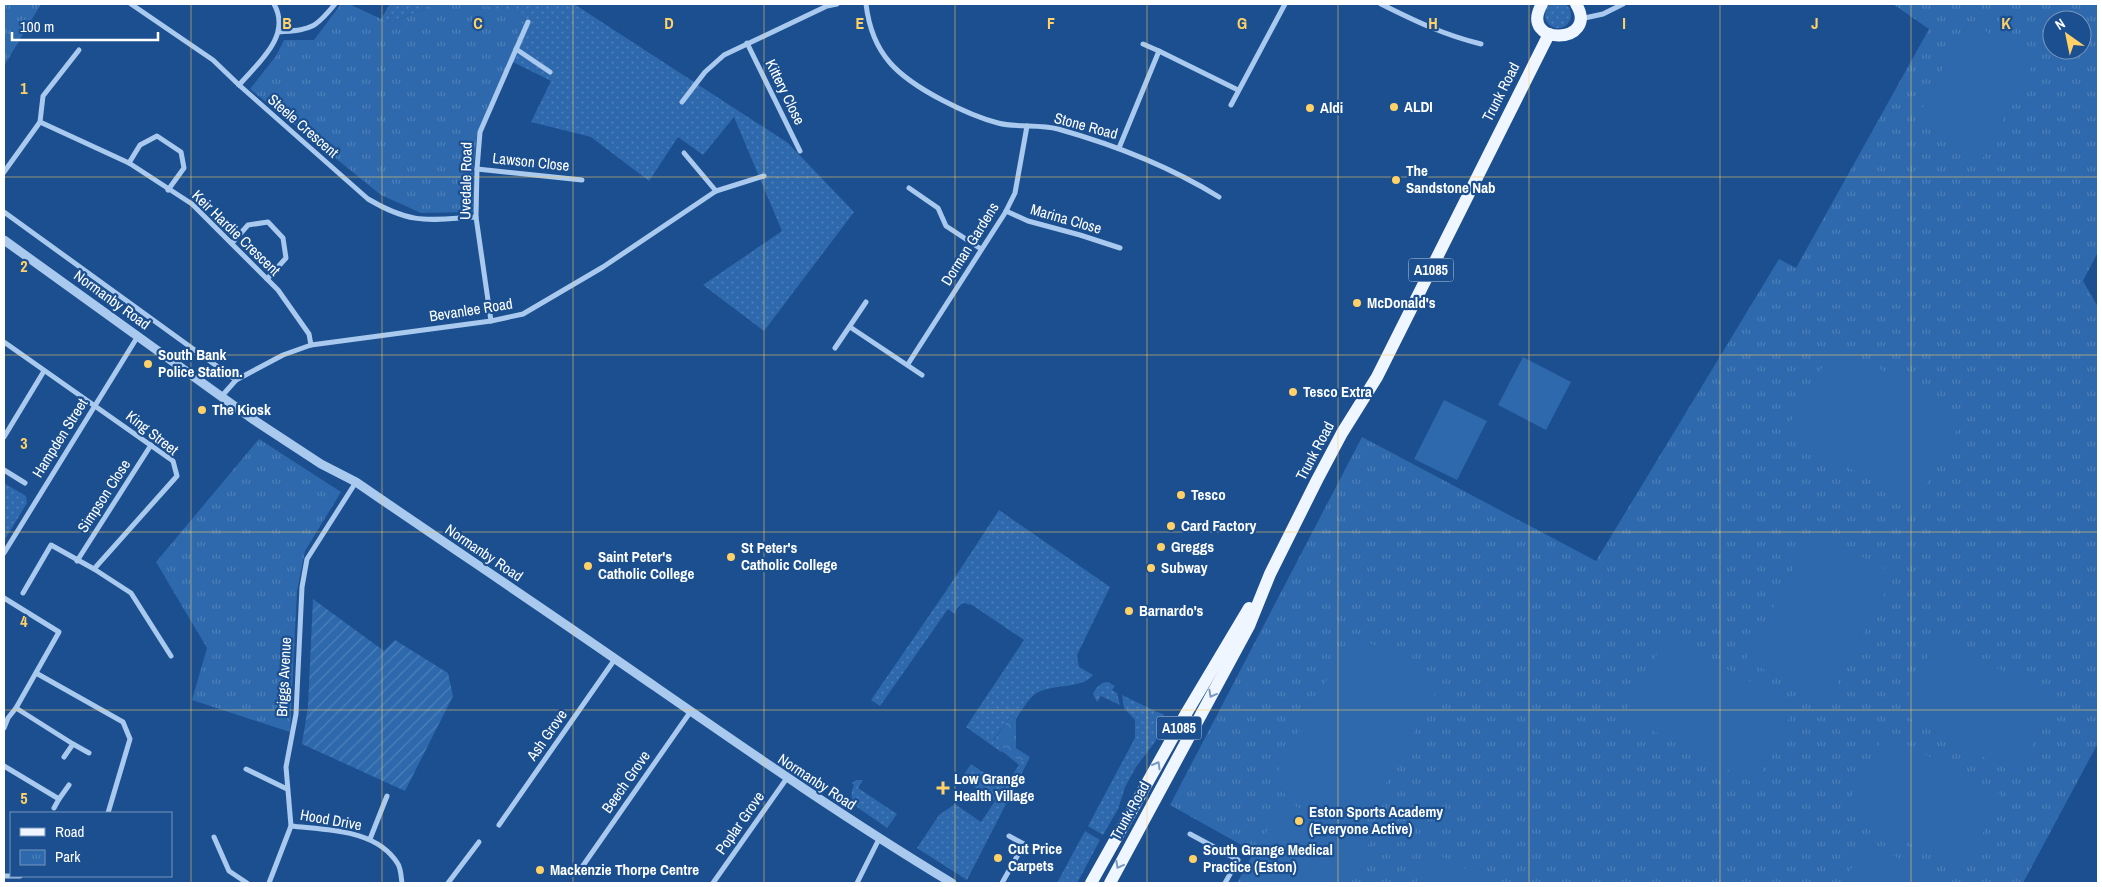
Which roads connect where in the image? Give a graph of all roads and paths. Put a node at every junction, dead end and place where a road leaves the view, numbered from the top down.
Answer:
1 (131, 4) edge
2 (274, 4) edge
3 (335, 4) edge
4 (837, 4) edge
5 (866, 4) edge
6 (1285, 4) edge
7 (1382, 4) edge
8 (1542, 4) edge
9 (1576, 4) edge
10 (1624, 4) edge
11 (1580, 19) junction
12 (528, 22) dead end
13 (279, 32) junction
14 (1549, 34) junction
15 (747, 44) junction
16 (1143, 44) dead end
17 (1481, 44) dead end
18 (516, 49) junction
19 (79, 50) dead end
20 (1159, 52) junction
21 (550, 72) dead end
22 (239, 86) junction
23 (1238, 90) junction
24 (682, 102) dead end
25 (1231, 104) dead end
26 (40, 122) junction
27 (1027, 126) junction
28 (1119, 148) junction
29 (800, 151) dead end
30 (684, 153) dead end
31 (129, 163) junction
32 (477, 169) junction
33 (4, 172) edge
34 (764, 176) dead end
35 (582, 180) dead end
36 (909, 188) dead end
37 (168, 190) junction
38 (716, 190) junction
39 (1219, 196) dead end
40 (1006, 211) junction
41 (4, 212) edge
42 (476, 217) junction
43 (4, 240) edge
44 (232, 243) junction
45 (1120, 248) dead end
46 (981, 249) junction
47 (267, 279) junction
48 (866, 302) dead end
49 (491, 321) junction
50 (850, 327) junction
51 (138, 336) junction
52 (4, 342) edge
53 (311, 345) junction
54 (835, 348) dead end
55 (908, 364) junction
56 (44, 371) junction
57 (922, 374) dead end
58 (236, 380) junction
59 (221, 396) junction
60 (95, 406) junction
61 (4, 437) edge
62 (151, 446) junction
63 (4, 470) edge
64 (356, 482) junction
65 (25, 483) dead end
66 (4, 553) edge
67 (77, 561) junction
68 (94, 569) junction
69 (1270, 574) junction
70 (23, 593) dead end
71 (4, 598) edge
72 (171, 656) dead end
73 (615, 659) junction
74 (36, 673) junction
75 (16, 708) junction
76 (691, 711) junction
77 (4, 728) edge
78 (73, 744) junction
79 (89, 753) dead end
80 (64, 757) dead end
81 (4, 766) edge
82 (246, 770) dead end
83 (787, 778) junction
84 (69, 785) dead end
85 (288, 789) junction
86 (387, 796) dead end
87 (59, 799) junction
88 (54, 808) dead end
89 (108, 812) edge
90 (499, 825) dead end
91 (291, 826) junction
92 (1190, 834) dead end
93 (1009, 836) dead end
94 (214, 837) dead end
95 (370, 839) junction
96 (879, 839) junction
97 (479, 842) dead end
98 (582, 867) dead end
99 (247, 883) edge
100 (269, 883) edge
101 (402, 883) edge
102 (448, 883) edge
103 (713, 883) edge
104 (857, 883) edge
105 (952, 883) edge
106 (1002, 883) edge
107 (1091, 883) edge
108 (1110, 883) edge
109 (1224, 883) edge

1 - 22 street, Steele Crescent
2 - 13 street
3 - 13 street
4 - 15 street
5 - 27 street, Stone Road
6 - 23 street
7 - 17 street
8 - 14 main road
9 - 11 main road
10 - 11 street
11 - 14 main road
12 - 18 street, Uvedale Road
13 - 22 street
14 - 69 main road, Trunk Road / A1085
15 - 24 street
15 - 29 street, Kittery Close
16 - 20 street
18 - 21 street
18 - 32 street, Uvedale Road
19 - 26 street
20 - 23 street
20 - 28 street
22 - 42 street, Steele Crescent
23 - 25 street
26 - 31 street, Keir Hardie Crescent
26 - 33 street
27 - 28 street, Stone Road
27 - 40 street, Dorman Gardens
28 - 39 street, Stone Road
30 - 38 street
31 - 37 street, Keir Hardie Crescent
31 - 37 street
32 - 35 street, Lawson Close
32 - 42 street, Uvedale Road
34 - 38 street, Bevanlee Road
36 - 46 street
37 - 44 street, Keir Hardie Crescent
38 - 49 street, Bevanlee Road
40 - 45 street, Marina Close
40 - 46 street, Dorman Gardens
41 - 58 street
42 - 49 street, Uvedale Road
43 - 51 street, Normanby Road
44 - 47 street, Keir Hardie Crescent
44 - 47 street
46 - 55 street, Dorman Gardens
47 - 53 street, Keir Hardie Crescent
48 - 50 street
49 - 53 street, Bevanlee Road
50 - 54 street
50 - 55 street
51 - 59 street, Normanby Road
51 - 60 street, Hampden Street
52 - 56 street, King Street
53 - 58 street, Bevanlee Road
55 - 57 street
56 - 60 street, King Street
56 - 61 street
58 - 59 street, Bevanlee Road
59 - 64 street, Normanby Road
60 - 62 street, King Street
60 - 66 street, Hampden Street
62 - 67 street, Simpson Close
62 - 68 street, King Street
63 - 65 street
64 - 73 street, Normanby Road
64 - 85 street, Briggs Avenue
67 - 68 street
67 - 70 street
68 - 72 street
107 -> 69 main road, A1085
69 -> 108 main road, Trunk Road / A1085
71 - 74 street
73 - 76 street, Normanby Road
73 - 90 street, Ash Grove
74 - 75 street
74 - 89 street
75 - 77 street
75 - 78 street
76 - 83 street, Normanby Road
76 - 98 street, Beech Grove
78 - 79 street
78 - 80 street
81 - 87 street
82 - 85 street
83 - 96 street, Normanby Road
83 - 103 street, Poplar Grove
84 - 87 street
85 - 91 street, Briggs Avenue
86 - 95 street
87 - 88 street
91 - 95 street, Hood Drive
91 - 100 street, Briggs Avenue
92 - 109 street
93 - 106 street
94 - 99 street
95 - 101 street, Hood Drive
96 - 104 street
96 - 105 street, Normanby Road
97 - 102 street

